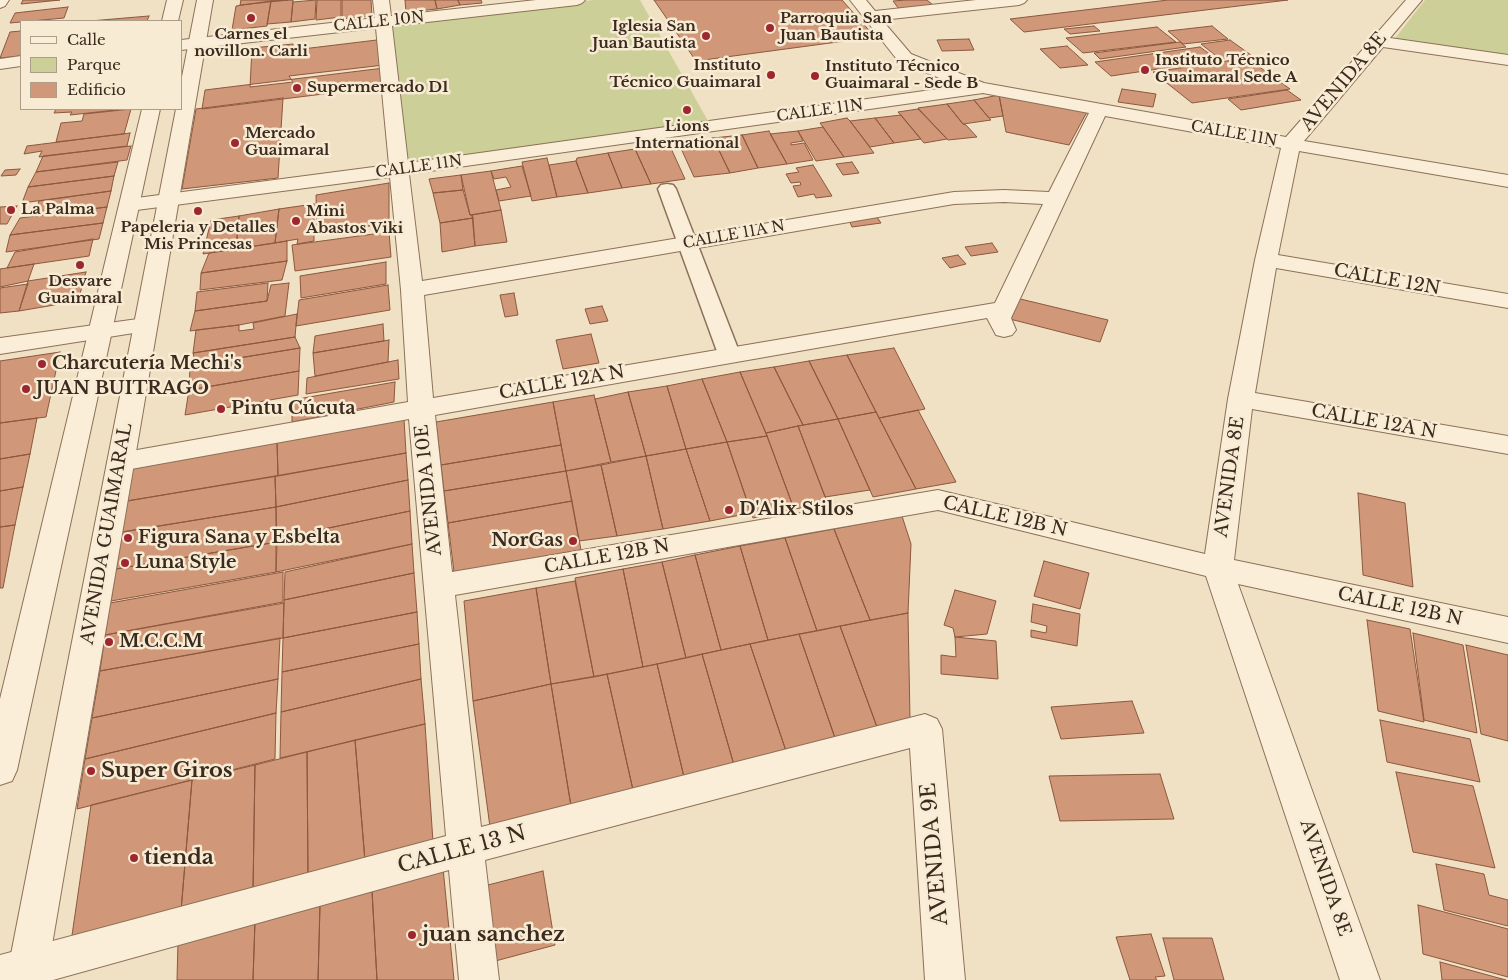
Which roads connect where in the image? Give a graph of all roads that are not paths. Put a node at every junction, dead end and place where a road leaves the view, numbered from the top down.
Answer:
1 (175, 0) edge
2 (205, 0) edge
3 (576, 0) edge
4 (858, 0) edge
5 (1019, 0) edge
6 (1414, 0) edge
7 (382, 11) edge
8 (871, 16) junction
9 (170, 20) edge
10 (1378, 41) junction
11 (189, 44) edge
12 (1508, 60) edge
13 (20, 62) edge
14 (0, 64) edge
15 (983, 88) junction
16 (182, 96) edge
17 (151, 110) edge
18 (180, 110) edge
19 (1099, 110) junction
20 (1291, 144) junction
21 (398, 170) junction
22 (1508, 181) edge
23 (667, 189) dead end
24 (1057, 199) junction
25 (168, 200) junction
26 (129, 205) junction
27 (688, 243) junction
28 (1266, 260) junction
29 (412, 290) junction
30 (1508, 301) edge
31 (145, 325) junction
32 (100, 332) junction
33 (0, 346) edge
34 (729, 354) junction
35 (1241, 399) junction
36 (421, 408) junction
37 (1508, 445) edge
38 (120, 462) junction
39 (1218, 568) junction
40 (439, 586) junction
41 (1508, 630) edge
42 (925, 729) joint
43 (0, 770) edge
44 (467, 848) junction
45 (18, 974) edge
46 (479, 980) edge
47 (946, 980) edge
48 (1360, 980) edge

1 - 9 street
2 - 11 street, AVENIDA GUAIMARAL
3 - 7 street, CALLE 10N
4 - 8 street
5 - 8 street
6 - 10 street, AVENIDA 8E
7 - 11 street, CALLE 10N
7 - 21 street, AVENIDA 10E
8 - 15 street
10 - 12 street
10 - 20 street, AVENIDA 8E
11 - 16 street, AVENIDA GUAIMARAL
13 - 14 street
15 - 19 street, CALLE 11N
15 - 21 street, CALLE 11N
17 - 26 street
18 - 25 street, AVENIDA GUAIMARAL
19 - 20 street, CALLE 11N
19 - 24 street
20 - 22 street, CALLE 11N
20 - 28 street, AVENIDA 8E
21 - 25 street, CALLE 11N
21 - 29 street, AVENIDA 10E
23 - 27 street
24 - 27 street, CALLE 11A N
24 - 34 street, CALLE 12A N
25 - 26 street, CALLE 11N
25 - 31 street, AVENIDA GUAIMARAL
26 - 32 street
27 - 29 street, CALLE 11A N
27 - 34 street
28 - 30 street, CALLE 12N
28 - 35 street, AVENIDA 8E
29 - 36 street, AVENIDA 10E
31 - 32 street
31 - 38 street, AVENIDA GUAIMARAL
32 - 33 street
32 - 43 street
34 - 36 street, CALLE 12A N
35 - 37 street, CALLE 12A N
35 - 39 street, AVENIDA 8E
36 - 38 street, CALLE 12A N
36 - 40 street, AVENIDA 10E
38 - 45 street, AVENIDA GUAIMARAL
39 - 40 street, CALLE 12B N
39 - 41 street, CALLE 12B N
39 - 48 street, AVENIDA 8E
40 - 44 street, AVENIDA 10E
42 - 44 street, CALLE 13 N
42 - 47 street, AVENIDA 9E
44 - 45 street, CALLE 13 N
44 - 46 street, AVENIDA 10E

